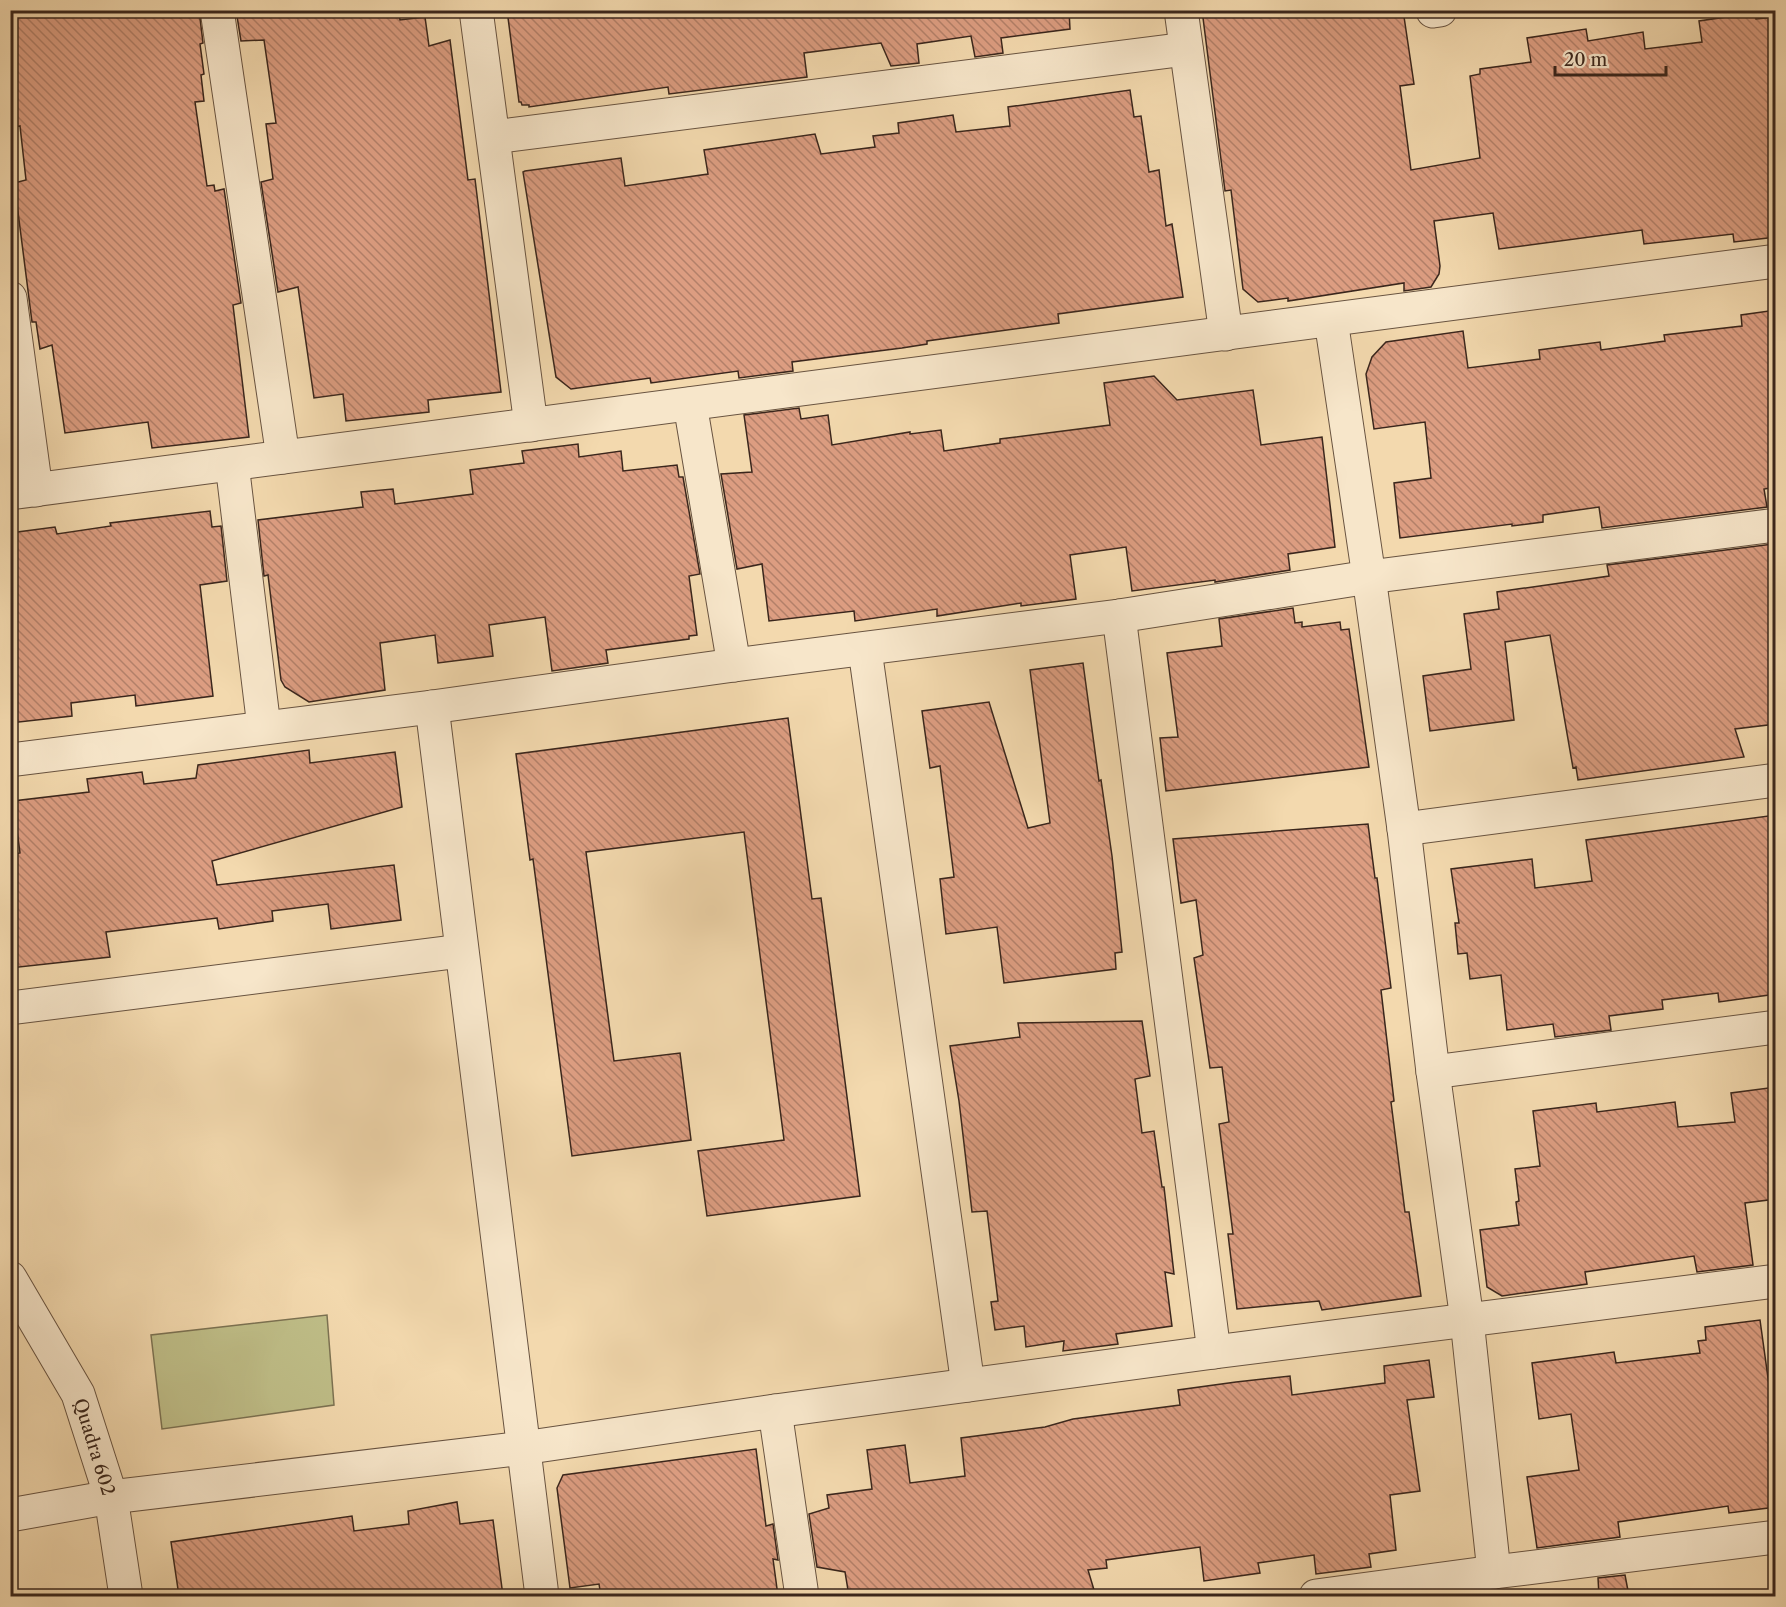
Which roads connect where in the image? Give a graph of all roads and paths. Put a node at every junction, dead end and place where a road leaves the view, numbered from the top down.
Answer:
1 (217, 10) edge
2 (476, 10) edge
3 (1181, 10) edge
4 (1186, 49) junction
5 (494, 137) junction
6 (1776, 261) edge
7 (10, 298) edge
8 (1331, 320) junction
9 (1226, 334) junction
10 (690, 404) junction
11 (531, 425) junction
12 (283, 457) junction
13 (232, 464) junction
14 (23, 492) edge
15 (1776, 525) edge
16 (1370, 577) junction
17 (1119, 616) junction
18 (865, 650) junction
19 (734, 665) junction
20 (432, 707) junction
21 (264, 727) junction
22 (10, 760) edge
23 (1776, 780) edge
24 (1404, 829) junction
25 (461, 951) junction
26 (10, 1008) edge
27 (1776, 1027) edge
28 (1433, 1072) junction
29 (10, 1278) edge
30 (1776, 1281) edge
31 (1467, 1320) junction
32 (1214, 1352) junction
33 (968, 1385) junction
34 (775, 1412) junction
35 (523, 1448) junction
36 (111, 1497) junction
37 (10, 1515) edge
38 (1776, 1537) edge
39 (1494, 1572) junction
40 (126, 1596) edge
41 (542, 1596) edge
42 (802, 1596) edge
43 (1316, 1596) edge

1 - 12 street
2 - 5 street
3 - 4 street
4 - 5 street
4 - 9 street
5 - 11 street
6 - 8 street
7 - 14 street
8 - 9 street
8 - 16 street
9 - 10 street
10 - 11 street
10 - 19 street
11 - 12 street
12 - 13 street
13 - 14 street
13 - 21 street
15 - 16 street
16 - 17 street
16 - 24 street
17 - 18 street
17 - 32 street
18 - 19 street
18 - 33 street
19 - 20 street
20 - 21 street
20 - 25 street
21 - 22 street
23 - 24 street
24 - 28 street
25 - 26 street
25 - 35 street
27 - 28 street
28 - 31 street
29 - 36 street, Quadra 602
30 - 31 street
31 - 32 street
31 - 39 street
32 - 33 street
33 - 34 street
34 - 35 street
34 - 42 street
35 - 36 street
35 - 41 street
36 - 37 street
36 - 40 street, Quadra 602
38 - 39 street
39 - 43 street

